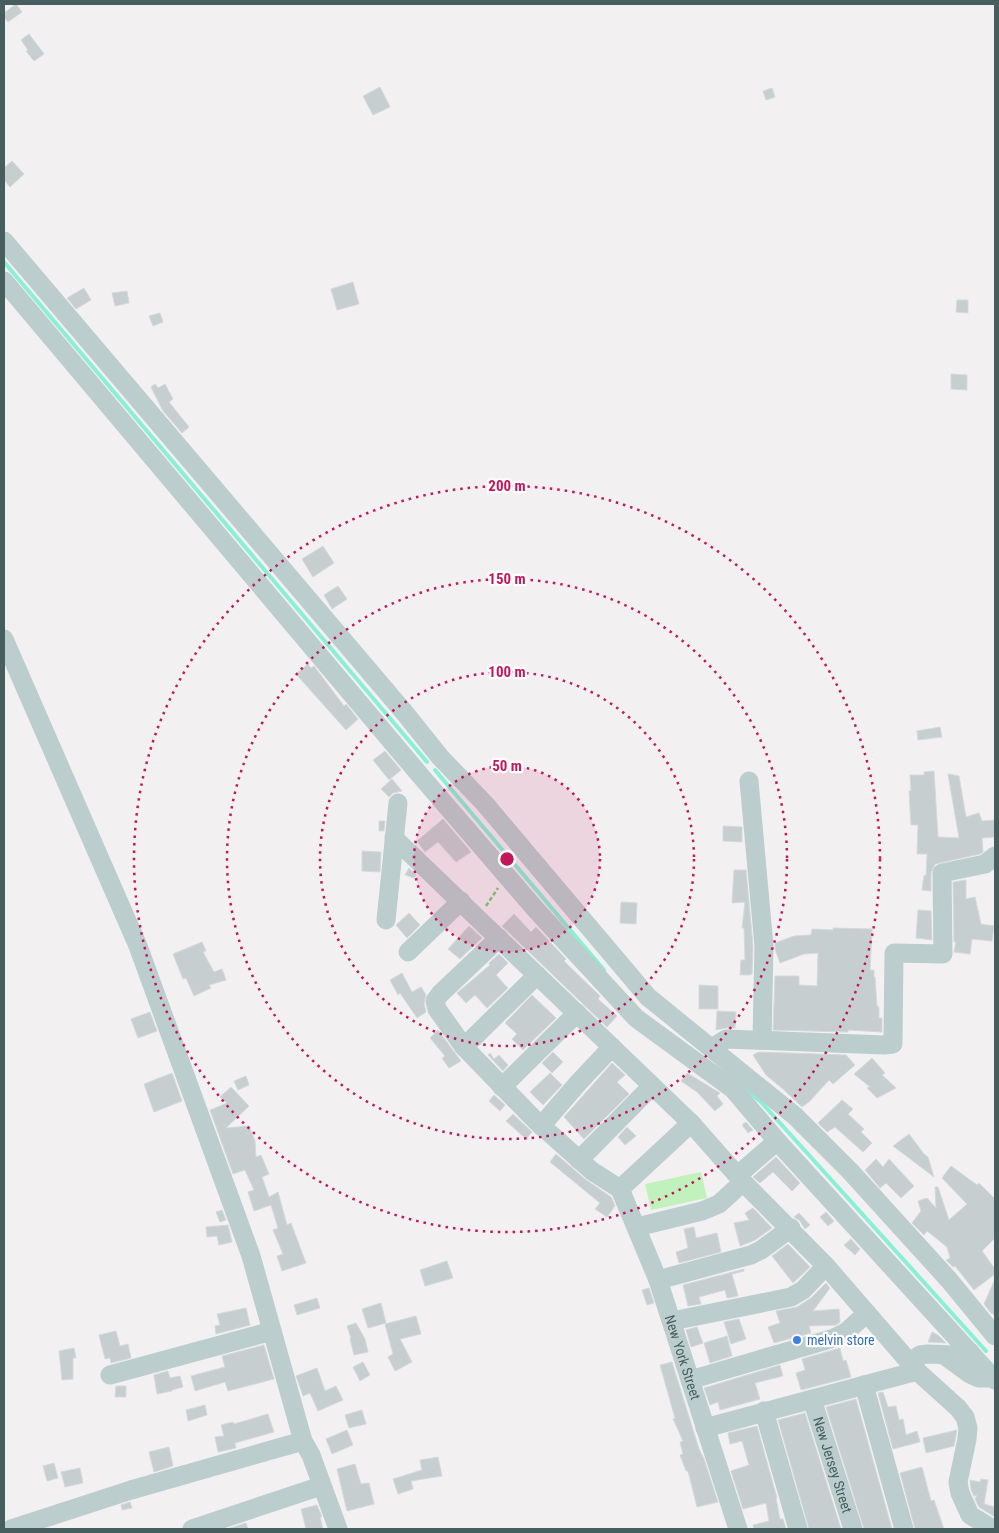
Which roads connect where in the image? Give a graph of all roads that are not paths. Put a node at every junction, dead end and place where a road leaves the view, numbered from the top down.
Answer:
1 (4, 240) edge
2 (4, 281) edge
3 (4, 639) edge
4 (440, 757) junction
5 (419, 774) junction
6 (749, 781) dead end
7 (398, 803) dead end
8 (394, 838) junction
9 (995, 856) edge
10 (461, 901) junction
11 (386, 920) dead end
12 (499, 938) junction
13 (408, 952) dead end
14 (537, 975) junction
15 (577, 1013) junction
16 (762, 1039) junction
17 (464, 1047) junction
18 (612, 1047) junction
19 (712, 1048) junction
20 (502, 1086) junction
21 (652, 1086) junction
22 (690, 1123) junction
23 (541, 1126) junction
24 (778, 1141) junction
25 (579, 1160) junction
26 (741, 1178) junction
27 (620, 1189) junction
28 (637, 1228) junction
29 (791, 1228) junction
30 (826, 1266) junction
31 (658, 1280) junction
32 (867, 1313) junction
33 (672, 1321) junction
34 (272, 1331) junction
35 (995, 1336) edge
36 (970, 1352) junction
37 (944, 1355) junction
38 (914, 1366) junction
39 (992, 1370) edge
40 (110, 1375) dead end
41 (690, 1380) junction
42 (864, 1385) junction
43 (812, 1399) junction
44 (764, 1411) junction
45 (705, 1428) junction
46 (302, 1441) junction
47 (321, 1486) junction
48 (11, 1529) edge
49 (192, 1529) edge
50 (338, 1529) edge
51 (738, 1529) edge
52 (798, 1529) edge
53 (853, 1529) edge
54 (904, 1529) edge
55 (993, 1529) edge

1 - 4 street
2 - 5 street
3 - 34 street
4 - 5 street
4 - 19 street
5 - 24 street
6 - 16 street
7 - 8 street
8 - 10 street
8 - 11 street
9 - 16 street
10 - 12 street
10 - 13 street
12 - 14 street
12 - 17 street
14 - 15 street
14 - 17 street
15 - 18 street
15 - 20 street
16 - 19 street
17 - 20 street
18 - 21 street
18 - 23 street
19 - 35 street
20 - 23 street
21 - 22 street
21 - 25 street
22 - 26 street
22 - 27 street
23 - 25 street
24 - 26 street
24 - 36 street
25 - 27 street
26 - 28 street
26 - 29 street
27 - 28 street, New York Street
28 - 31 street, New York Street
29 - 30 street
29 - 31 street
30 - 32 street
30 - 33 street
31 - 33 street, New York Street
32 - 38 street
32 - 41 street
33 - 41 street, New York Street
34 - 40 street
34 - 46 street
36 - 37 street
36 - 39 street
37 - 38 street
37 - 39 street
38 - 42 street
38 - 55 street
41 - 45 street, New York Street
42 - 43 street
42 - 54 street
43 - 44 street
43 - 53 street, New Jersey Street
44 - 45 street
44 - 52 street
45 - 51 street, New York Street
46 - 47 street
46 - 48 street
47 - 49 street
47 - 50 street

